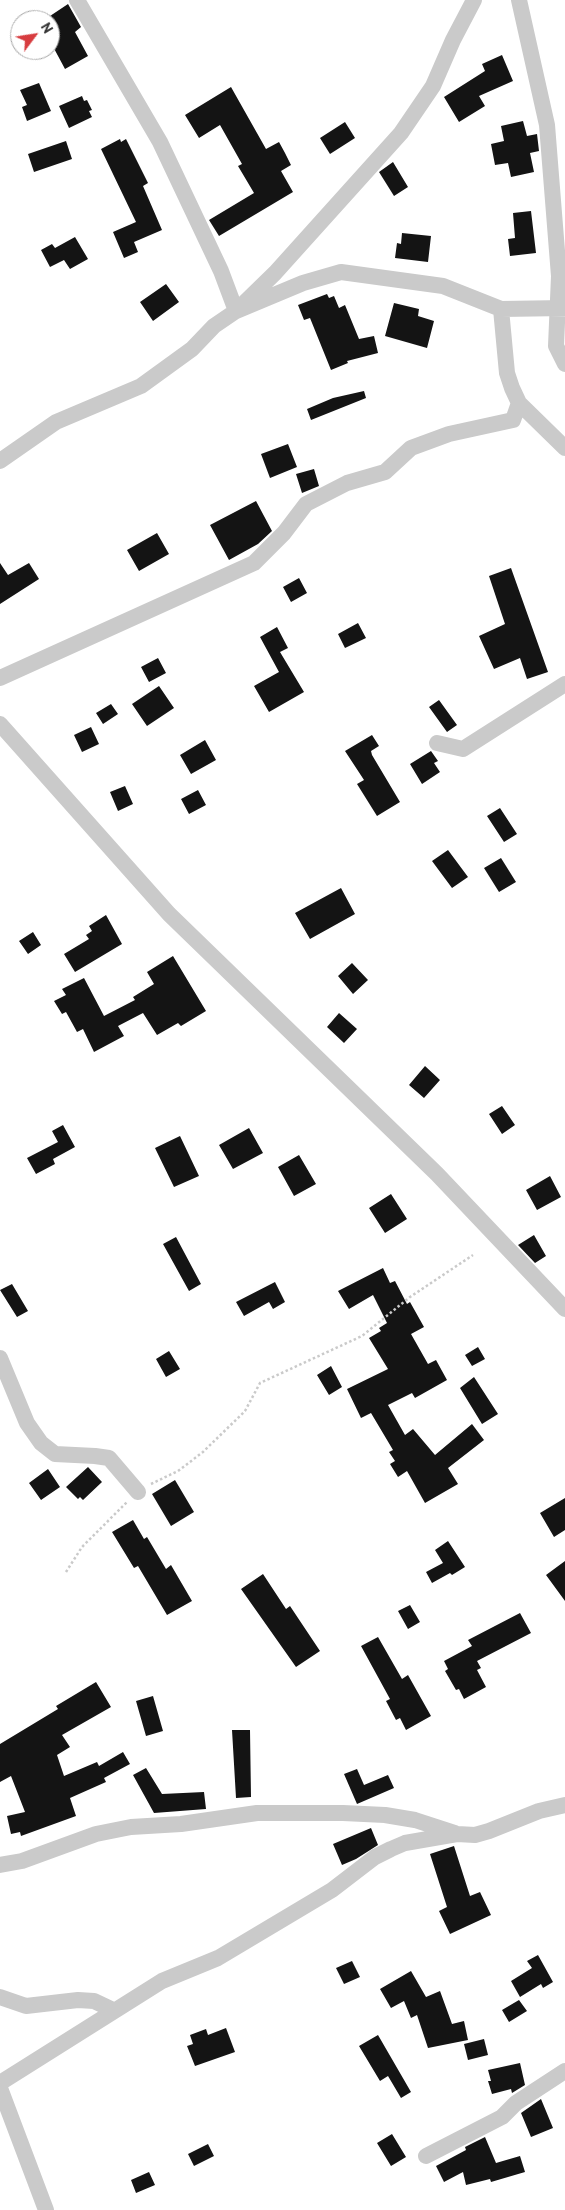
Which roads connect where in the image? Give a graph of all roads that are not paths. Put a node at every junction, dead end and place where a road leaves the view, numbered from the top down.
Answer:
1 (77, 0) edge
2 (474, 0) edge
3 (519, 0) edge
4 (501, 309) junction
5 (561, 309) edge
6 (236, 311) junction
7 (565, 364) edge
8 (519, 403) junction
9 (565, 448) edge
10 (0, 460) edge
11 (0, 678) edge
12 (565, 684) edge
13 (0, 724) edge
14 (437, 743) dead end
15 (565, 1309) edge
16 (0, 1358) edge
17 (138, 1492) road end
18 (565, 1805) edge
19 (457, 1834) junction
20 (0, 1864) edge
21 (0, 1997) edge
22 (113, 2010) junction
23 (565, 2071) edge
24 (0, 2083) edge
25 (0, 2088) edge
26 (426, 2156) dead end
27 (46, 2210) edge

1 - 6 street
2 - 6 street
3 - 5 street
4 - 5 street
4 - 6 street
4 - 8 street
5 - 7 street
6 - 10 street
8 - 9 street
8 - 11 street
12 - 14 street
13 - 15 street
16 - 17 street
18 - 19 street
19 - 20 street
19 - 22 street
21 - 22 street
22 - 24 street
23 - 26 street
25 - 27 street

